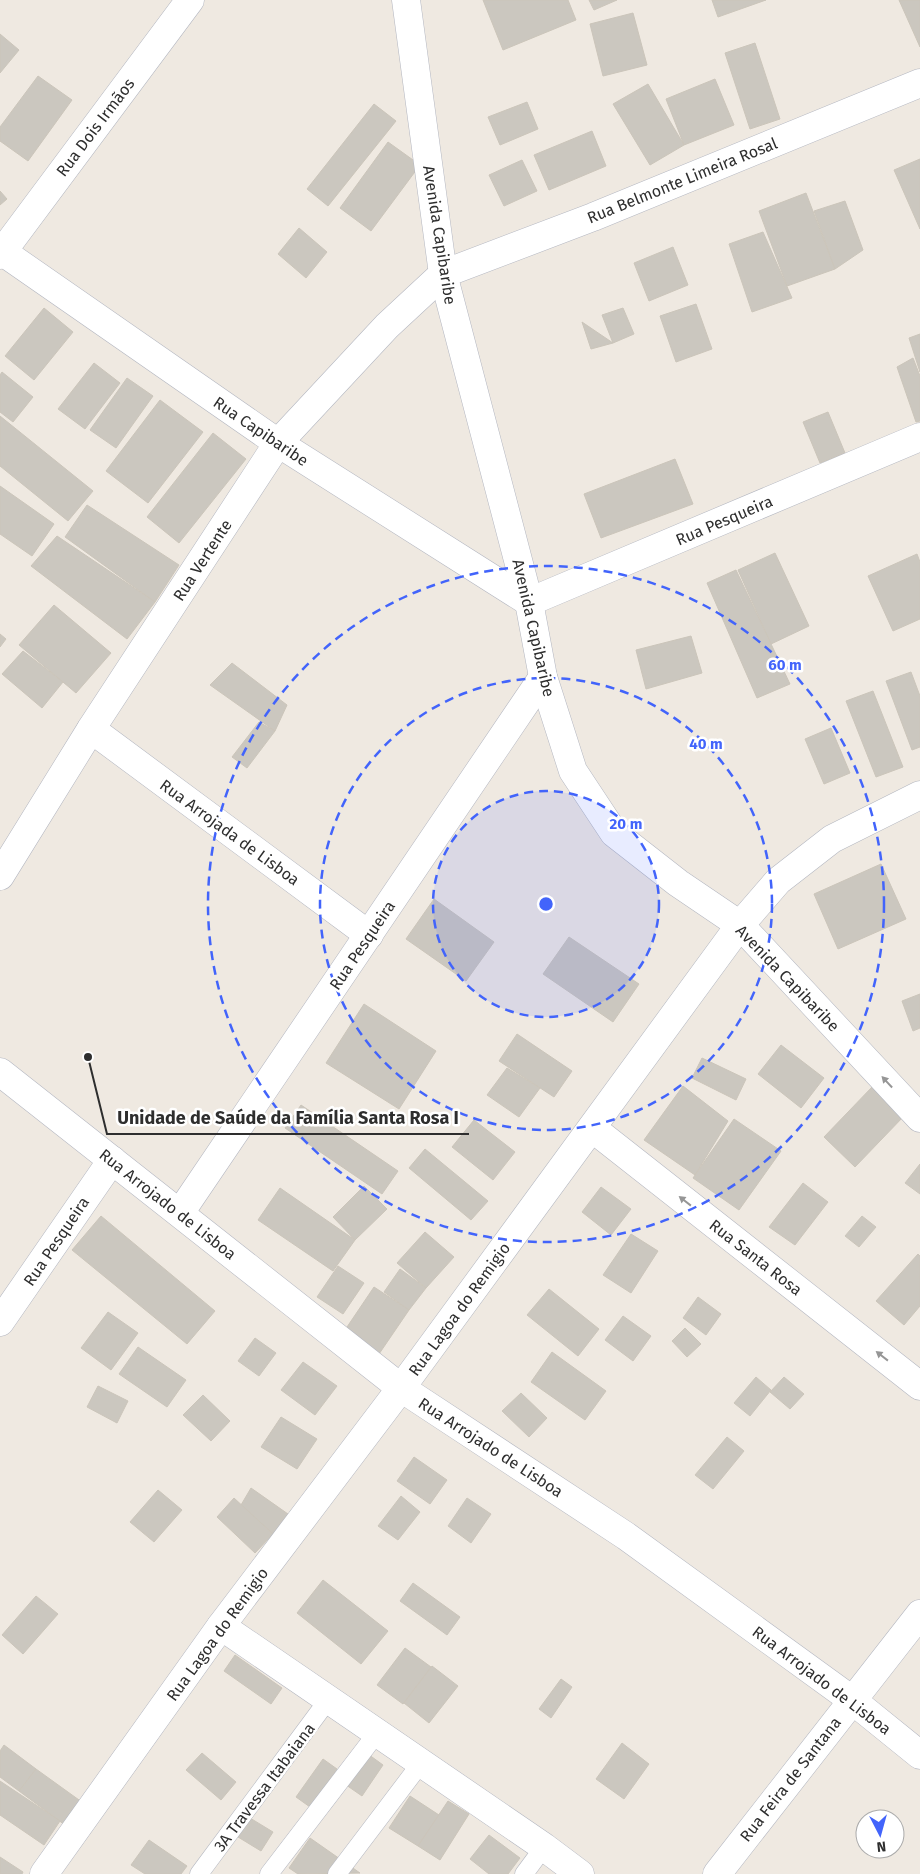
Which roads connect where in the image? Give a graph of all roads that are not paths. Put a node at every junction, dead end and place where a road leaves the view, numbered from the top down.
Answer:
1 (190, 0) edge
2 (406, 0) edge
3 (920, 83) edge
4 (1, 252) edge
5 (444, 274) junction
6 (920, 437) edge
7 (278, 443) junction
8 (529, 602) junction
9 (543, 677) junction
10 (91, 730) junction
11 (920, 795) edge
12 (0, 876) edge
13 (740, 925) junction
14 (369, 935) junction
15 (0, 1072) edge
16 (920, 1118) edge
17 (592, 1128) junction
18 (112, 1160) junction
19 (180, 1213) junction
20 (0, 1322) edge
21 (920, 1386) edge
22 (401, 1388) junction
23 (920, 1614) edge
24 (221, 1626) junction
25 (328, 1700) junction
26 (852, 1700) junction
27 (377, 1733) junction
28 (920, 1755) edge
29 (421, 1763) junction
30 (544, 1847) junction
31 (44, 1874) edge
32 (199, 1874) edge
33 (269, 1874) edge
34 (337, 1874) edge
35 (524, 1874) edge
36 (580, 1874) edge
37 (717, 1874) edge

1 - 4 street, Rua Dois Irmãos
2 - 5 street, Avenida Capibaribe
3 - 5 street, Rua Belmonte Limeira Rosal
4 - 7 street, Rua Capibaribe
5 - 7 street, Rua Vertente
5 - 8 street, Avenida Capibaribe
6 - 8 street, Rua Pesqueira
7 - 8 street, Rua Capibaribe
7 - 10 street, Rua Vertente
8 - 9 street, Avenida Capibaribe
9 - 13 street, Avenida Capibaribe
9 - 14 street, Rua Pesqueira
10 - 12 street, Rua Vertente
10 - 14 street, Rua Arrojada de Lisboa
11 - 13 street, Rua Lagoa do Remigio
16 -> 13 street, Avenida Capibaribe
13 - 17 street, Rua Lagoa do Remigio
14 - 19 street, Rua Pesqueira
15 - 18 street, Rua Arrojado de Lisboa
21 -> 17 street, Rua Santa Rosa
17 - 22 street, Rua Lagoa do Remigio
18 - 19 street, Rua Arrojado de Lisboa
18 - 20 street, Rua Pesqueira
19 - 22 street, Rua Arrojado de Lisboa
22 - 24 street, Rua Lagoa do Remigio
22 - 26 street, Rua Arrojado de Lisboa
23 - 26 street, Rua Feira de Santana
24 - 25 street
24 - 31 street, Rua Lagoa do Remigio
25 - 27 street
25 - 32 lane, 3A Travessa Itabaiana
26 - 28 street, Rua Arrojado de Lisboa
26 - 37 street, Rua Feira de Santana
27 - 29 street
27 - 33 lane
29 - 30 street
29 - 34 lane
30 - 35 lane
30 - 36 street

